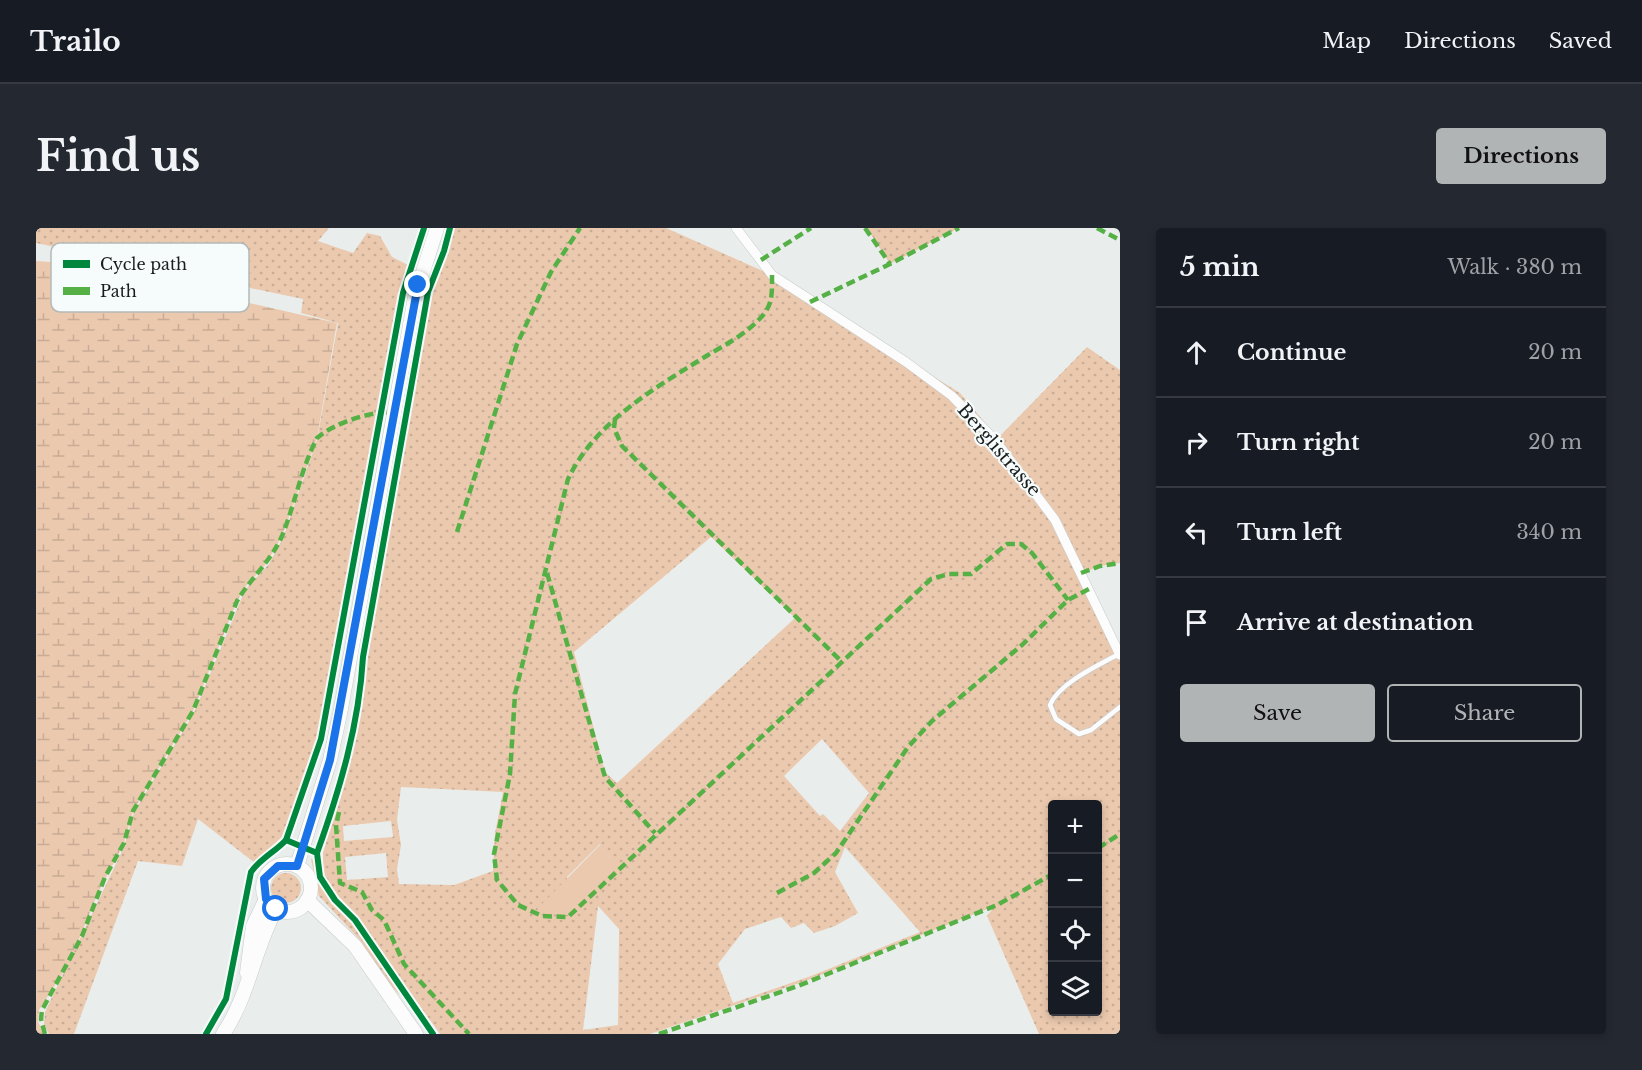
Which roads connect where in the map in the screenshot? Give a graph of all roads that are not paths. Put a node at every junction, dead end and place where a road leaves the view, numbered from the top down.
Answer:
1 (437, 228) edge
2 (736, 228) edge
3 (1120, 654) edge
4 (1120, 707) edge
5 (297, 866) junction
6 (266, 899) junction
7 (307, 900) junction
8 (276, 909) junction
9 (247, 981) junction
10 (223, 1034) edge
11 (416, 1034) edge

1 - 5 main road
2 - 3 street, Berglistrasse
3 - 4 lane
5 - 6 main road
5 - 7 main road
6 - 8 main road
6 - 9 main road
7 - 8 main road
7 - 11 main road
8 - 9 main road
9 - 10 main road

